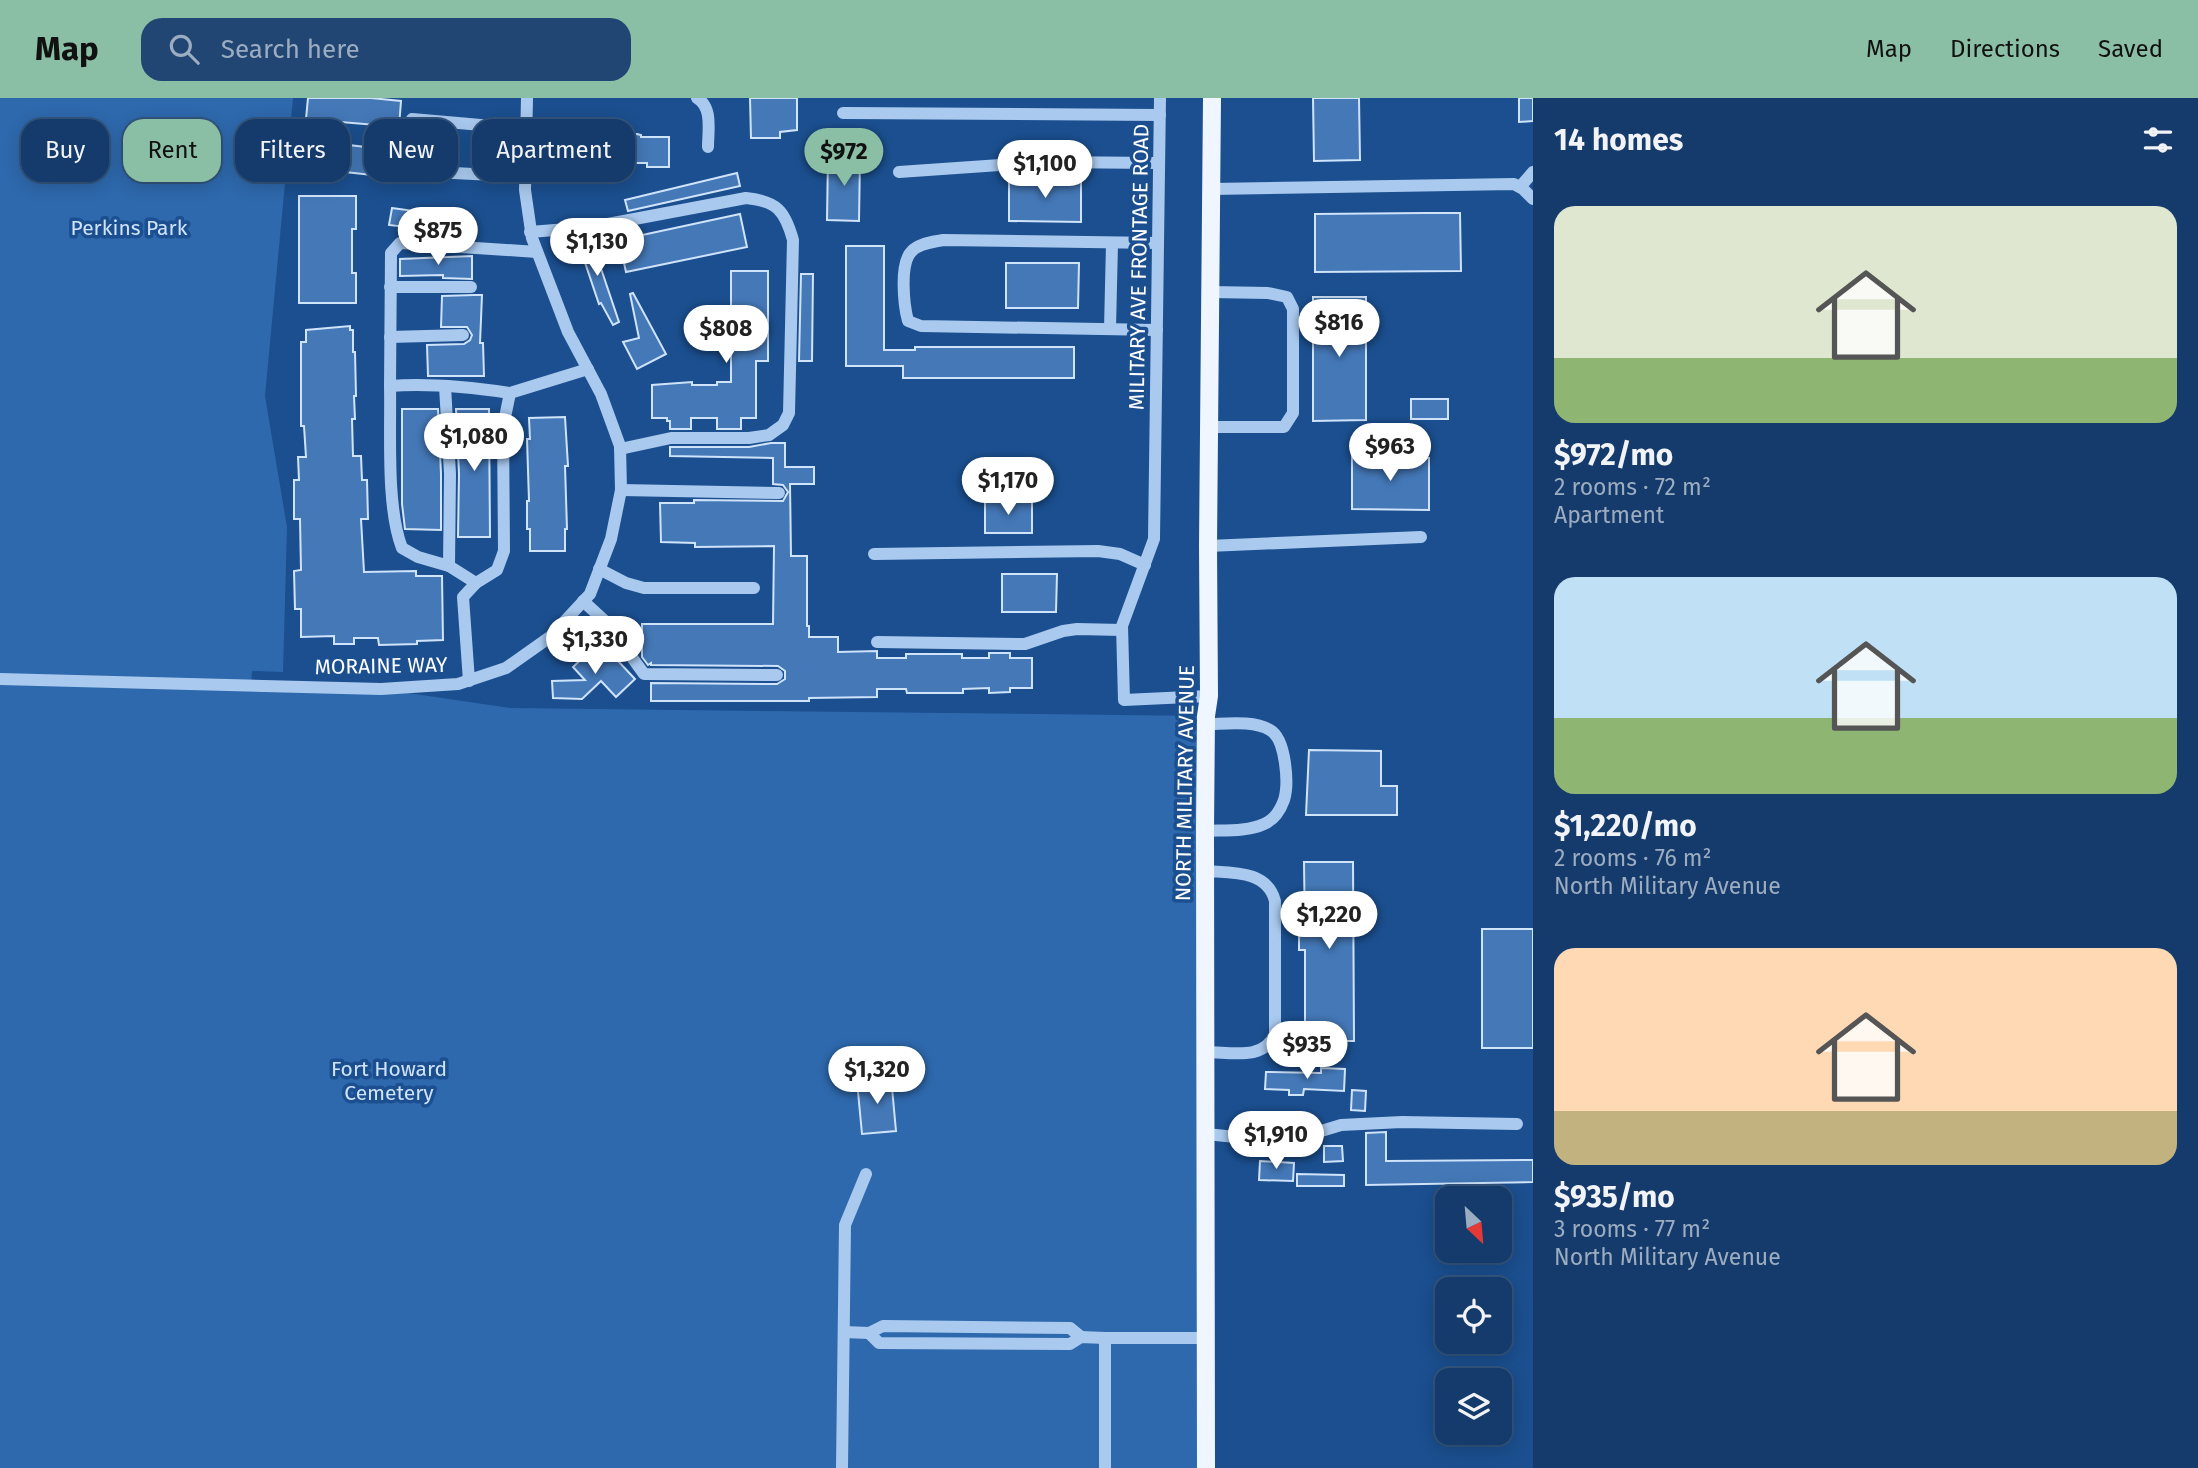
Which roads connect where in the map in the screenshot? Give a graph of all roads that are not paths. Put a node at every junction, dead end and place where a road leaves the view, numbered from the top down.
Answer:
1 (527, 98) edge
2 (697, 98) edge
3 (1160, 98) edge
4 (1212, 98) edge
5 (843, 113) dead end
6 (1160, 115) junction
7 (412, 118) dead end
8 (527, 119) edge
9 (472, 124) edge
10 (708, 147) dead end
11 (1159, 163) junction
12 (1533, 172) edge
13 (898, 173) dead end
14 (525, 182) edge
15 (1520, 187) junction
16 (1211, 189) junction
17 (1533, 198) edge
18 (530, 232) junction
19 (1112, 243) junction
20 (1158, 243) junction
21 (537, 252) junction
22 (471, 287) dead end
23 (390, 288) junction
24 (1210, 292) junction
25 (1110, 330) junction
26 (1157, 330) junction
27 (463, 335) dead end
28 (390, 337) junction
29 (588, 369) junction
30 (390, 386) junction
31 (445, 386) junction
32 (510, 393) junction
33 (1209, 427) junction
34 (620, 449) junction
35 (621, 490) junction
36 (779, 493) dead end
37 (1421, 537) dead end
38 (1208, 546) junction
39 (874, 554) dead end
40 (1145, 565) junction
41 (449, 566) junction
42 (599, 569) junction
43 (476, 583) junction
44 (754, 588) dead end
45 (583, 601) junction
46 (1122, 630) junction
47 (877, 642) dead end
48 (777, 675) dead end
49 (0, 679) edge
50 (469, 681) junction
51 (1209, 696) junction
52 (1206, 724) junction
53 (1205, 831) junction
54 (1206, 871) junction
55 (1206, 1052) junction
56 (1517, 1124) dead end
57 (1206, 1134) junction
58 (866, 1174) dead end
59 (844, 1332) junction
60 (1105, 1338) junction
61 (1206, 1338) junction
62 (842, 1468) edge
63 (1105, 1468) edge
64 (1206, 1468) edge

1 - 8 street, MORAINE WAY
2 - 10 street
3 - 6 street, MILITARY AVE FRONTAGE ROAD
4 - 16 main road, NORTH MILITARY AVENUE
5 - 6 street
6 - 11 street, MILITARY AVE FRONTAGE ROAD
7 - 9 street
11 - 13 street
11 - 20 street, MILITARY AVE FRONTAGE ROAD
12 - 15 street
14 - 18 street, MORAINE WAY
15 - 16 street
15 - 17 street
16 - 24 main road, NORTH MILITARY AVENUE
18 - 21 street, MORAINE WAY
18 - 34 street
19 - 20 street
19 - 25 street
19 - 25 street
20 - 26 street, MILITARY AVE FRONTAGE ROAD
21 - 23 street
21 - 29 street, MORAINE WAY
22 - 23 street
23 - 28 street
24 - 33 main road, NORTH MILITARY AVENUE
24 - 33 street
25 - 26 street
26 - 40 street, MILITARY AVE FRONTAGE ROAD
27 - 28 street
28 - 30 street
29 - 32 street
29 - 34 street, MORAINE WAY
30 - 31 street
30 - 41 street
31 - 32 street
31 - 41 street
32 - 43 street
33 - 38 main road, NORTH MILITARY AVENUE
34 - 35 street, MORAINE WAY
35 - 36 street
35 - 42 street, MORAINE WAY
37 - 38 street
38 - 51 main road, NORTH MILITARY AVENUE
39 - 40 street
40 - 46 street, MILITARY AVE FRONTAGE ROAD
41 - 43 street
42 - 44 street
42 - 45 street, MORAINE WAY
43 - 50 street
45 - 48 street
45 - 50 street, MORAINE WAY
46 - 47 street
46 - 51 street
49 - 50 street, MORAINE WAY
51 - 52 main road, NORTH MILITARY AVENUE
52 - 53 main road, NORTH MILITARY AVENUE
52 - 53 street
53 - 54 main road, NORTH MILITARY AVENUE
54 - 55 main road, NORTH MILITARY AVENUE
54 - 55 street
55 - 57 main road, NORTH MILITARY AVENUE
56 - 57 street
57 - 61 main road, NORTH MILITARY AVENUE
58 - 59 street
59 - 60 street
59 - 62 street
60 - 61 street
60 - 63 street
61 - 64 main road, NORTH MILITARY AVENUE

